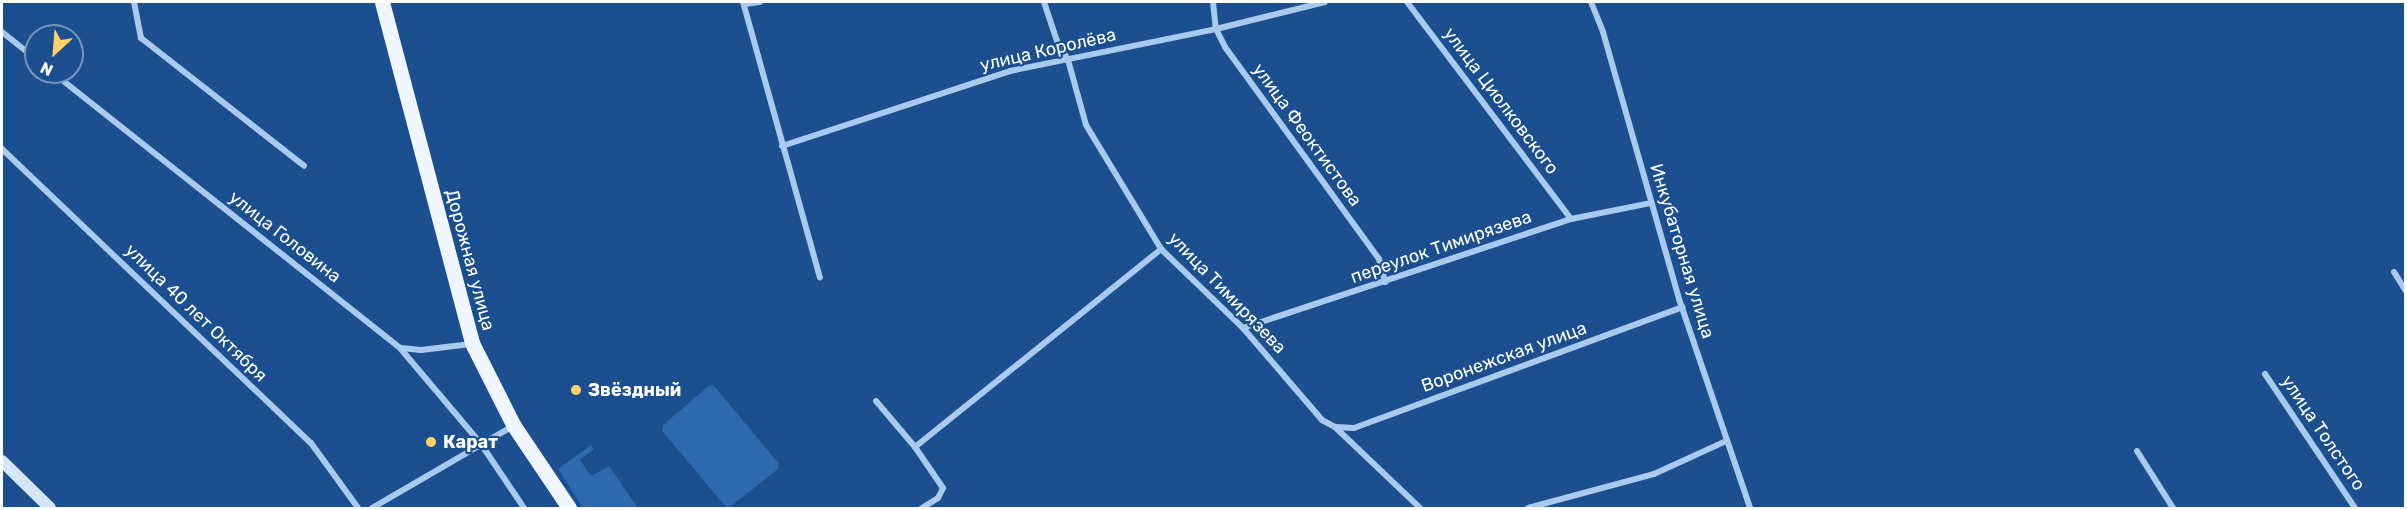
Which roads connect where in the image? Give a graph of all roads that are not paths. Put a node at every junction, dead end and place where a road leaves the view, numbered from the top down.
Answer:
1 (134, 2) edge
2 (382, 2) edge
3 (760, 2) edge
4 (1044, 2) edge
5 (1213, 2) edge
6 (1325, 2) edge
7 (1407, 2) edge
8 (1591, 2) edge
9 (743, 3) edge
10 (1216, 29) junction
11 (2, 32) edge
12 (24, 49) edge
13 (1068, 60) junction
14 (67, 84) edge
15 (782, 146) junction
16 (2, 149) edge
17 (304, 166) dead end
18 (1651, 203) junction
19 (1571, 219) junction
20 (1161, 249) junction
21 (2394, 272) dead end
22 (820, 277) dead end
23 (1384, 282) junction
24 (2406, 291) edge
25 (1682, 308) junction
26 (1243, 328) junction
27 (472, 344) junction
28 (400, 348) junction
29 (2265, 374) dead end
30 (876, 401) dead end
31 (514, 426) junction
32 (1335, 427) junction
33 (1726, 441) junction
34 (481, 444) junction
35 (915, 447) junction
36 (2137, 451) dead end
37 (2, 460) edge
38 (50, 508) edge
39 (358, 508) edge
40 (372, 508) edge
41 (524, 508) edge
42 (569, 508) edge
43 (921, 508) edge
44 (1420, 508) edge
45 (1528, 508) edge
46 (1750, 508) edge
47 (2173, 508) edge
48 (2355, 508) edge

1 - 17 street
2 - 27 main road, Дорожная улица
3 - 9 street
4 - 13 street, улица Тимирязева
5 - 10 street, улица Феоктистова
6 - 10 street, улица Королёва
7 - 19 street, улица Циолковского
8 - 18 street, Инкубаторная улица
9 - 15 street
10 - 13 street, улица Королёва
10 - 23 street, улица Феоктистова
11 - 12 street
13 - 15 street, улица Королёва
13 - 20 street, улица Тимирязева
14 - 28 street, улица Головина
15 - 22 street
16 - 39 street, улица 40 лет Октября
18 - 19 street, переулок Тимирязева
18 - 25 street, Инкубаторная улица
19 - 23 street, переулок Тимирязева
20 - 26 street, улица Тимирязева
20 - 35 street
21 - 24 street
23 - 26 street, переулок Тимирязева
25 - 32 street, Воронежская улица
25 - 33 street, Инкубаторная улица
26 - 32 street, улица Тимирязева
27 - 28 street
27 - 31 main road, Дорожная улица
28 - 34 street, улица Головина
29 - 48 street, улица Толстого
30 - 35 street
31 - 34 street
31 - 42 main road, Дорожная улица
32 - 44 street, улица Тимирязева
33 - 45 street
33 - 46 street, Инкубаторная улица
34 - 40 street
34 - 41 street, улица Головина
35 - 43 street
36 - 47 street
37 - 38 main road

